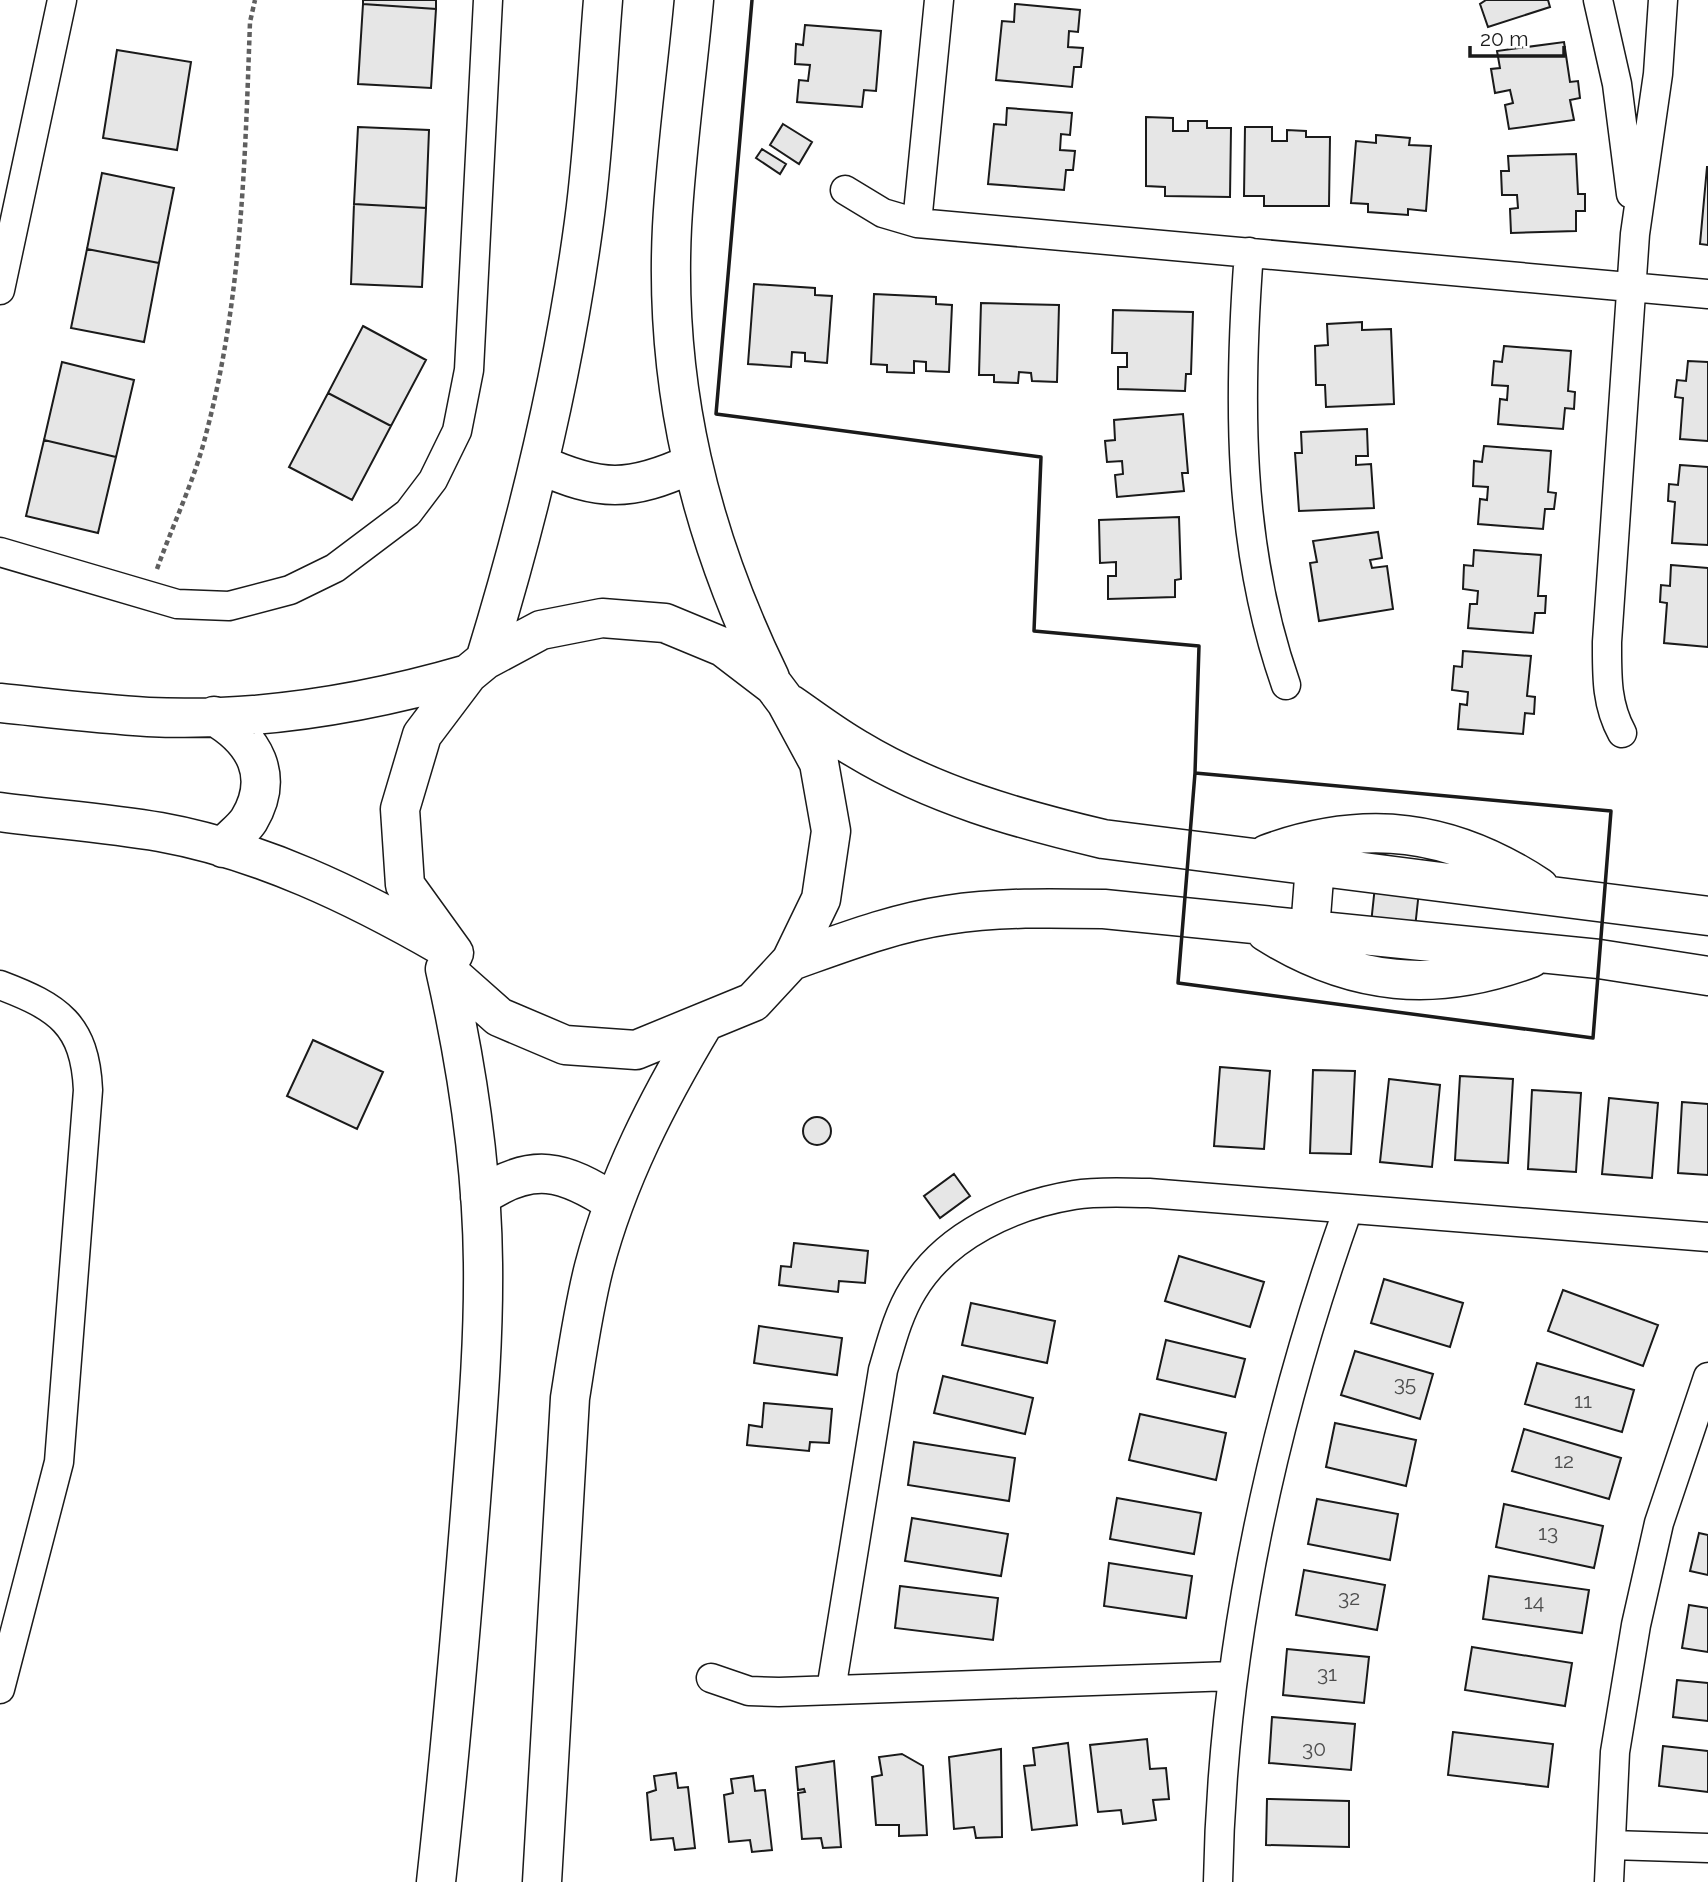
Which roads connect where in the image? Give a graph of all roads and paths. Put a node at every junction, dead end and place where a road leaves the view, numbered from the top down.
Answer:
1 (62, 0) edge
2 (255, 0) edge
3 (488, 0) edge
4 (603, 0) edge
5 (694, 0) edge
6 (939, 0) edge
7 (1598, 0) edge
8 (1663, 0) edge
9 (845, 190) dead end
10 (917, 223) junction
11 (1635, 234) junction
12 (1249, 252) junction
13 (1633, 286) junction
14 (0, 290) edge
15 (1708, 294) edge
16 (539, 464) junction
17 (691, 464) junction
18 (0, 552) edge
19 (147, 596) junction
20 (477, 667) junction
21 (1286, 685) dead end
22 (780, 694) junction
23 (0, 703) edge
24 (214, 716) junction
25 (1622, 733) dead end
26 (0, 812) edge
27 (223, 848) junction
28 (1255, 858) junction
29 (1315, 865) junction
30 (1505, 888) junction
31 (1549, 894) junction
32 (1708, 916) edge
33 (1255, 925) junction
34 (1310, 930) junction
35 (1500, 949) junction
36 (1545, 953) junction
37 (450, 961) junction
38 (791, 961) junction
39 (1708, 976) edge
40 (0, 985) edge
41 (704, 1023) junction
42 (480, 1196) junction
43 (614, 1203) junction
44 (1348, 1209) junction
45 (1708, 1237) edge
46 (1708, 1377) edge
47 (1232, 1676) junction
48 (711, 1678) dead end
49 (0, 1689) edge
50 (831, 1690) junction
51 (1611, 1844) junction
52 (1708, 1848) edge
53 (436, 1882) edge
54 (542, 1882) edge
55 (1218, 1882) edge
56 (1609, 1882) edge

1 - 14 street
2 - 19 path
3 - 19 street
4 - 16 street
5 - 17 street
6 - 10 street
7 - 11 street
8 - 11 street
9 - 10 street
10 - 12 street
11 - 13 street
12 - 13 street
12 - 21 street
13 - 15 street
13 - 25 street
16 - 17 street
16 - 20 street
17 - 22 street
18 - 19 street
20 - 22 street
20 - 24 street
20 - 37 street
22 - 28 street
22 - 38 street
23 - 24 street
24 - 27 street
26 - 27 street
27 - 37 street
28 - 29 street
28 - 31 street
29 - 30 street
29 - 34 street
30 - 31 street
30 - 35 street
31 - 32 street
33 - 34 street
33 - 36 street
33 - 38 street
34 - 35 street
35 - 36 street
36 - 39 street
37 - 41 street
37 - 42 street
38 - 41 street
40 - 49 street
41 - 43 street
42 - 43 street
42 - 53 street
43 - 54 street
44 - 45 street
44 - 47 street
44 - 50 street
46 - 51 street
47 - 50 street
47 - 55 street
48 - 50 street
51 - 52 street
51 - 56 street

